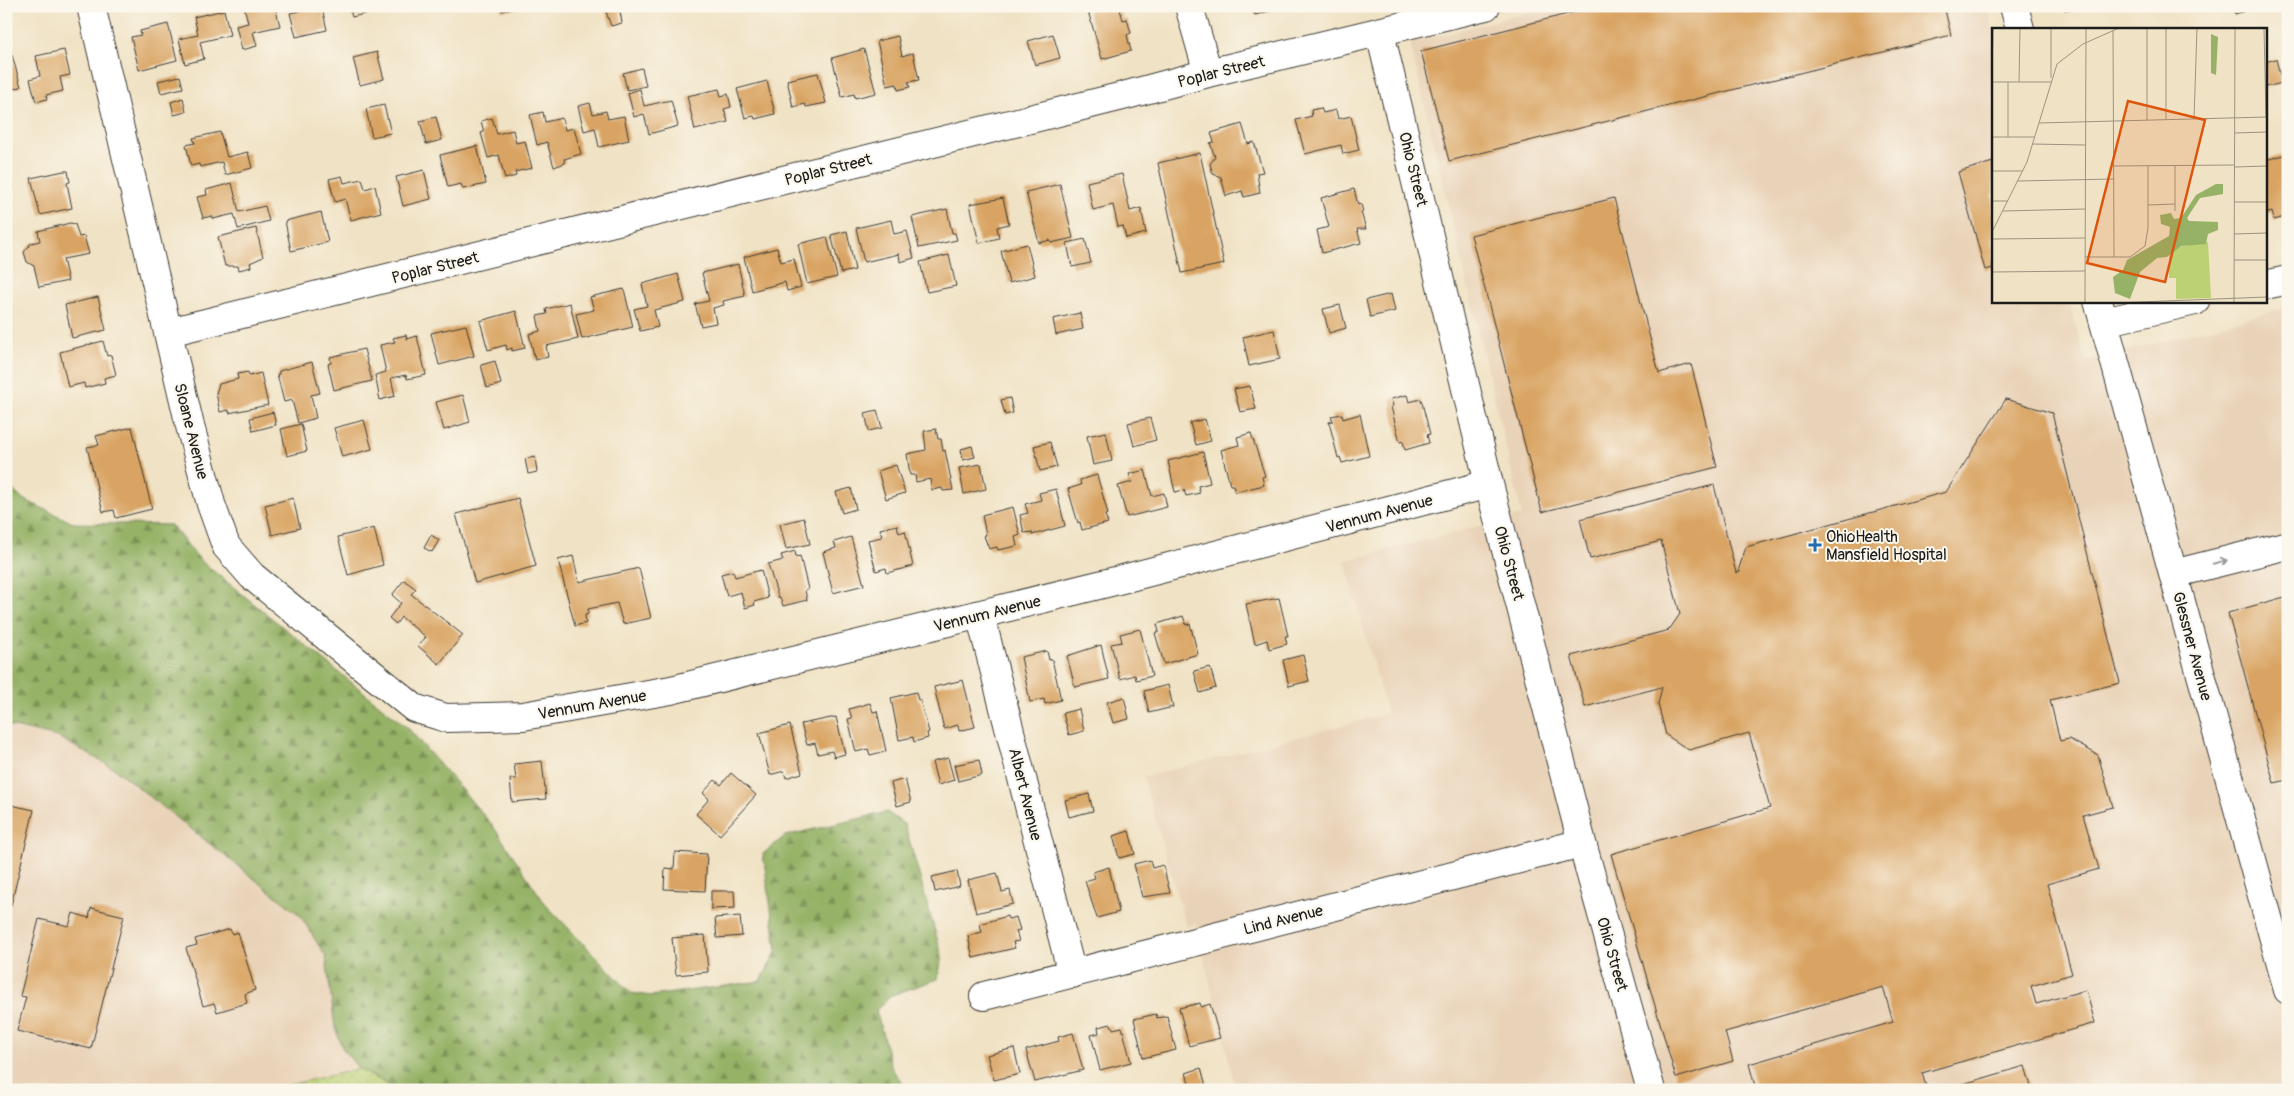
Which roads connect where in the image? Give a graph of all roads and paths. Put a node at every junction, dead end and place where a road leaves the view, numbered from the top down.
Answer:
1 (91, 6) edge
2 (1189, 6) edge
3 (1486, 6) edge
4 (2014, 6) edge
5 (2020, 28) edge
6 (1380, 33) junction
7 (1208, 73) junction
8 (2288, 280) edge
9 (2266, 285) edge
10 (2186, 302) edge
11 (2101, 312) edge
12 (170, 332) junction
13 (1489, 484) junction
14 (2288, 545) edge
15 (2173, 574) junction
16 (980, 614) junction
17 (480, 718) joint
18 (1582, 842) junction
19 (2282, 946) edge
20 (1072, 974) junction
21 (2288, 990) edge
22 (984, 996) dead end
23 (1651, 1090) edge

1 - 12 street, Sloane Avenue
2 - 7 street
3 - 6 street, Poplar Street
4 - 5 street
6 - 7 street, Poplar Street
6 - 13 street, Ohio Street
7 - 12 street, Poplar Street
8 - 9 street
10 - 11 street
11 - 15 street, Glessner Avenue
12 - 17 street, Sloane Avenue
13 - 16 street, Vennum Avenue
13 - 18 street, Ohio Street
15 -> 14 street
15 - 19 street, Glessner Avenue
16 - 17 street, Vennum Avenue
16 - 20 street, Albert Avenue
18 - 20 street, Lind Avenue
18 - 23 street, Ohio Street
19 - 21 street, Glessner Avenue
20 - 22 street, Lind Avenue

